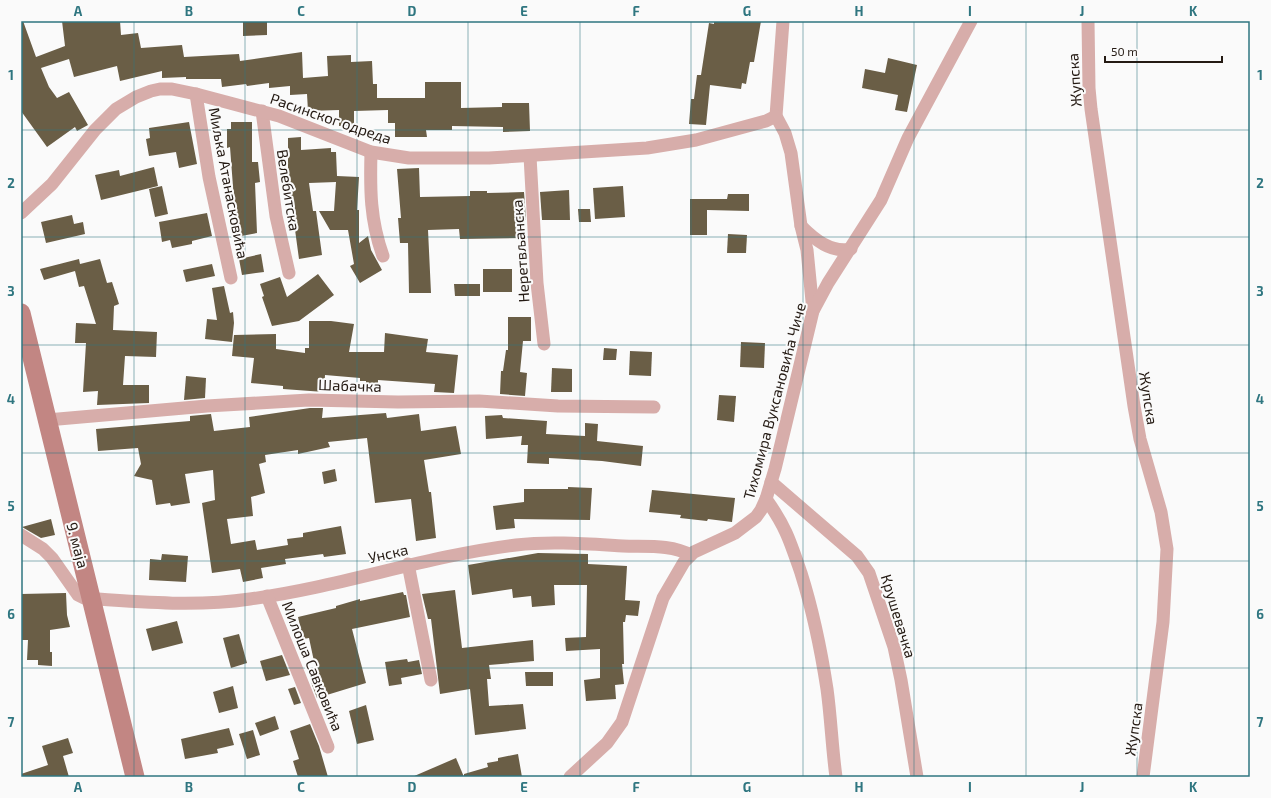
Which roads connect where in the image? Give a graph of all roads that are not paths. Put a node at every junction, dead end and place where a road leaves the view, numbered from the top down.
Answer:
1 (783, 21) edge
2 (971, 21) edge
3 (1088, 21) edge
4 (196, 94) junction
5 (262, 112) junction
6 (776, 116) junction
7 (371, 152) junction
8 (530, 156) junction
9 (21, 213) edge
10 (801, 226) junction
11 (851, 249) junction
12 (382, 256) dead end
13 (289, 273) dead end
14 (231, 278) dead end
15 (813, 311) junction
16 (21, 314) edge
17 (544, 344) dead end
18 (654, 407) dead end
19 (47, 420) junction
20 (771, 482) junction
21 (766, 499) junction
22 (21, 535) edge
23 (690, 555) junction
24 (408, 564) junction
25 (267, 596) junction
26 (92, 599) junction
27 (431, 680) dead end
28 (328, 747) dead end
29 (135, 777) edge
30 (570, 777) edge
31 (836, 777) edge
32 (917, 777) edge
33 (1143, 777) edge

1 - 6 street
2 - 11 street, Тихомира Вуксановића Чиче
3 - 33 street, Жупска
4 - 5 street, Расинског одреда
4 - 9 street, Расинског одреда
4 - 14 street, Миљка Атанасковића
5 - 7 street, Расинског одреда
5 - 13 street, Велебитска
6 - 8 street, Расинског одреда
6 - 10 street
7 - 8 street, Расинског одреда
7 - 12 street
8 - 17 street, Неретвљанска
10 - 11 street
10 - 15 street
11 - 15 street, Тихомира Вуксановића Чиче
15 - 20 street, Тихомира Вуксановића Чиче
16 - 19 main road, 9. маја
18 - 19 street, Шабачка
19 - 26 main road, 9. маја
20 - 21 street, Тихомира Вуксановића Чиче
20 - 32 street, Крушевачка
21 - 23 street, Тихомира Вуксановића Чиче
21 - 31 street
22 - 26 street
23 - 24 street, Унска
23 - 30 street, Тихомира Вуксановића Чиче
24 - 25 street, Унска
24 - 27 street
25 - 26 street, Унска
25 - 28 street, Милоша Савковића
26 - 29 main road, 9. маја

